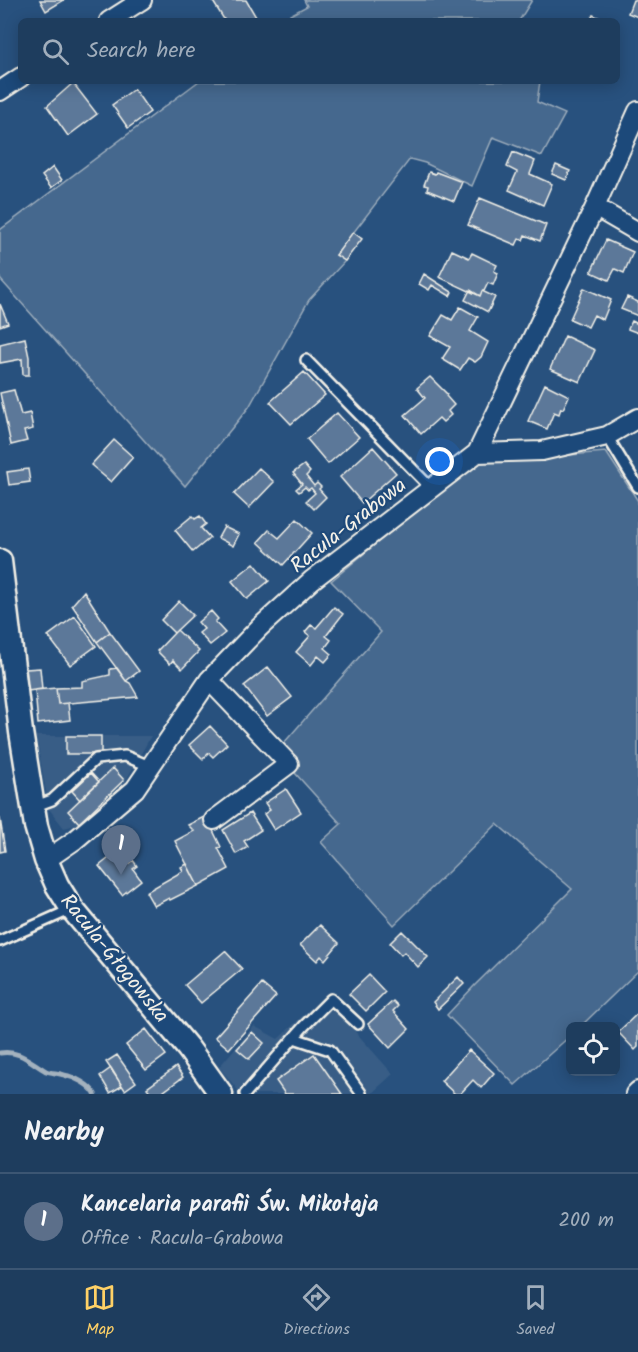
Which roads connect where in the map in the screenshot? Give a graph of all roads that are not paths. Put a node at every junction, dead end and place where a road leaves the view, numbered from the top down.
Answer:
1 (142, 0) edge
2 (114, 18) edge
3 (18, 79) edge
4 (0, 91) edge
5 (638, 111) edge
6 (595, 207) junction
7 (638, 231) edge
8 (306, 360) dead end
9 (638, 418) edge
10 (607, 436) junction
11 (477, 453) junction
12 (638, 487) edge
13 (431, 488) junction
14 (0, 561) edge
15 (209, 680) junction
16 (152, 766) junction
17 (33, 807) junction
18 (214, 820) dead end
19 (46, 860) junction
20 (72, 909) junction
21 (0, 941) edge
22 (358, 1024) dead end
23 (294, 1038) junction
24 (361, 1093) edge
25 (221, 1094) edge
26 (245, 1094) edge

1 - 2 street
3 - 4 street
5 - 6 street, Racula-Grabowa
6 - 7 street
6 - 11 street, Racula-Grabowa
8 - 13 lane
9 - 10 street
10 - 11 street
10 - 12 lane
11 - 13 street, Racula-Grabowa
13 - 15 street, Racula-Grabowa
14 - 17 street, Racula-Głogowska
15 - 16 street, Racula-Grabowa
15 - 18 street
16 - 17 lane
16 - 19 street, Racula-Grabowa
17 - 19 street, Racula-Głogowska
19 - 20 street, Racula-Głogowska
20 - 21 lane
20 - 25 street, Racula-Głogowska
22 - 23 lane
23 - 24 lane
23 - 26 lane

